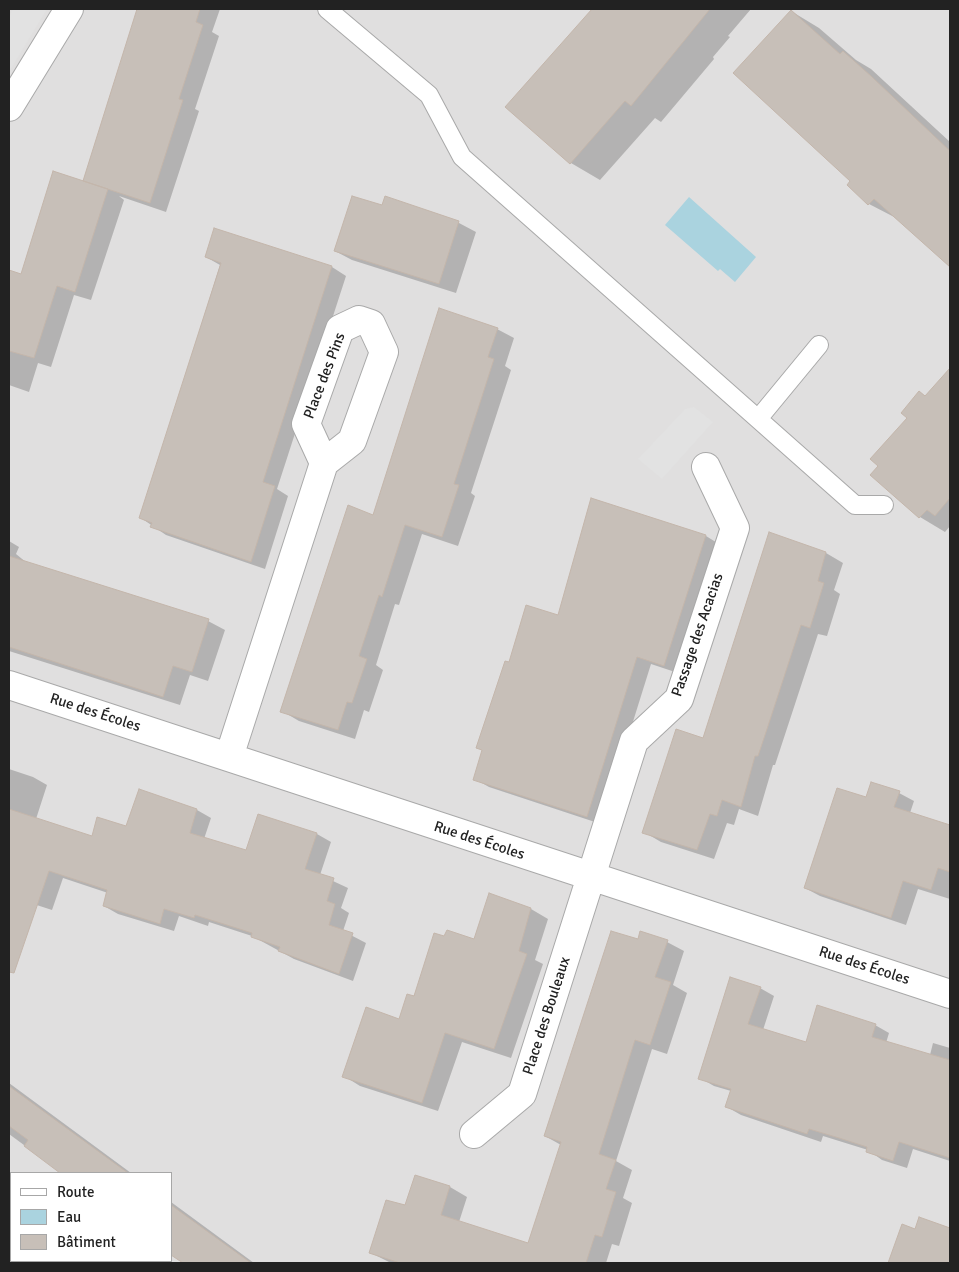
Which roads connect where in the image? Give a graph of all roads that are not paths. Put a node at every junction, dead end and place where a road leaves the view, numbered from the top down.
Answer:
1 (70, 9) edge
2 (327, 9) edge
3 (9, 108) edge
4 (819, 345) dead end
5 (758, 419) junction
6 (324, 463) dead end
7 (706, 467) dead end
8 (884, 505) dead end
9 (9, 685) edge
10 (229, 757) junction
11 (590, 878) junction
12 (950, 994) edge
13 (474, 1134) dead end

1 - 3 street
2 - 5 lane
4 - 5 lane
5 - 8 lane
6 - 10 street
7 - 11 street, Passage des Acacias
9 - 10 street, Rue des Écoles
10 - 11 street, Rue des Écoles
11 - 12 street, Rue des Écoles
11 - 13 street, Place des Bouleaux

